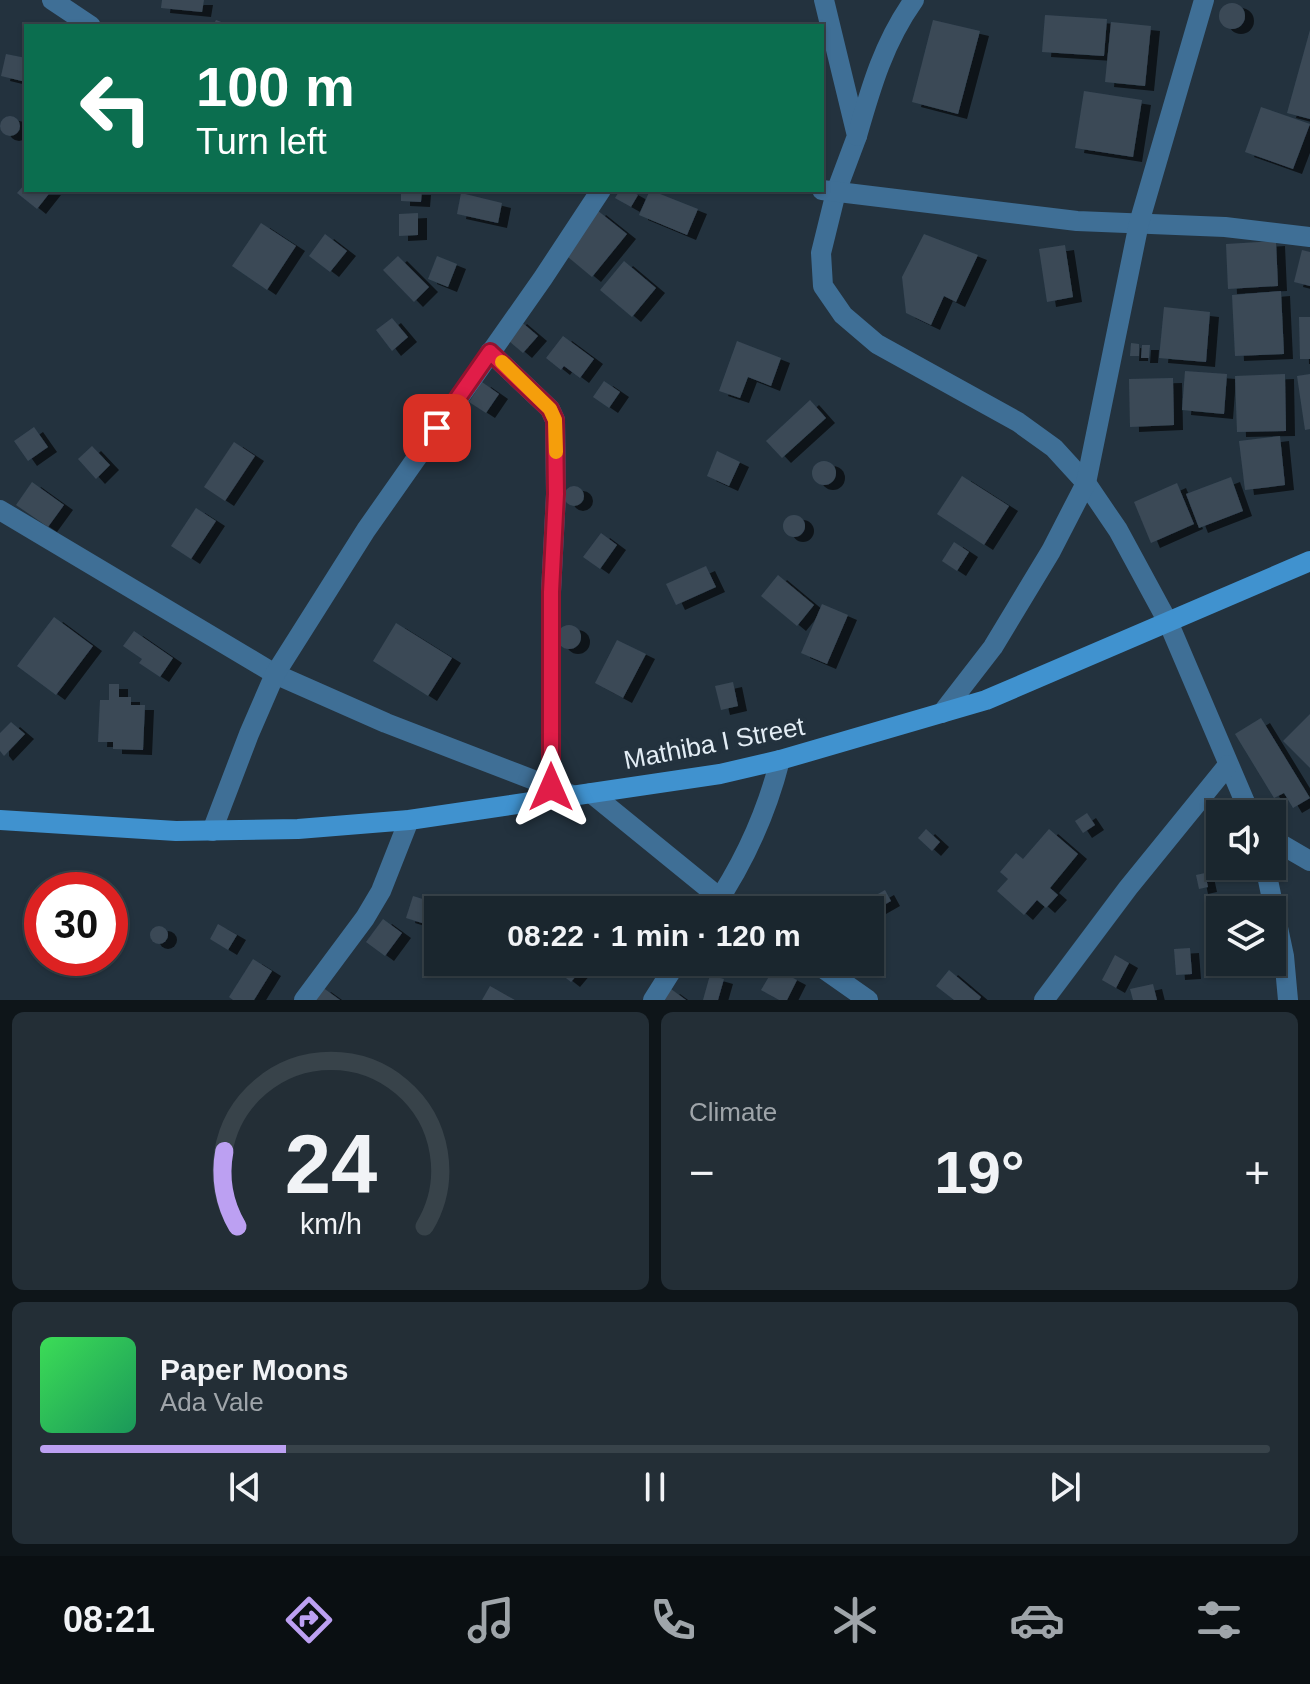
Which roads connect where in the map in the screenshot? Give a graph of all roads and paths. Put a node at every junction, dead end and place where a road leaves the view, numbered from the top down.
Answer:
1 (52, 0) edge
2 (824, 0) edge
3 (914, 0) edge
4 (1204, 0) edge
5 (88, 24) edge
6 (857, 136) junction
7 (829, 191) edge
8 (600, 192) edge
9 (1139, 223) junction
10 (1310, 237) edge
11 (490, 352) junction
12 (1086, 483) junction
13 (0, 510) edge
14 (1310, 561) edge
15 (1169, 624) junction
16 (275, 674) junction
17 (942, 713) junction
18 (780, 760) junction
19 (1228, 765) junction
20 (551, 787) junction
21 (583, 794) junction
22 (1244, 800) edge
23 (0, 820) edge
24 (409, 820) junction
25 (212, 831) junction
26 (1286, 847) edge
27 (1310, 861) edge
28 (1268, 880) edge
29 (706, 896) edge
30 (721, 896) edge
31 (668, 976) edge
32 (834, 976) edge
33 (304, 1000) edge
34 (653, 1000) edge
35 (868, 1000) edge
36 (1044, 1000) edge
37 (1288, 1000) edge

1 - 5 street
2 - 6 street
3 - 6 street
4 - 9 street
6 - 7 street
7 - 9 street
7 - 12 street
8 - 11 street
9 - 10 street
9 - 12 street
11 - 16 street
11 - 20 street
12 - 15 street
12 - 17 street
13 - 16 street
14 - 15 street, Mathiba I Street
15 - 17 street, Mathiba I Street
15 - 19 street
16 - 20 street
16 - 25 street
17 - 18 street, Mathiba I Street
18 - 21 street, Mathiba I Street
18 - 30 street
19 - 22 street
19 - 36 street
20 - 21 street
21 - 24 street, Mathiba I Street
21 - 29 street
23 - 25 street, Mathiba I Street
24 - 25 street, Mathiba I Street
24 - 33 street
26 - 27 street
28 - 37 street
31 - 34 street
32 - 35 street

